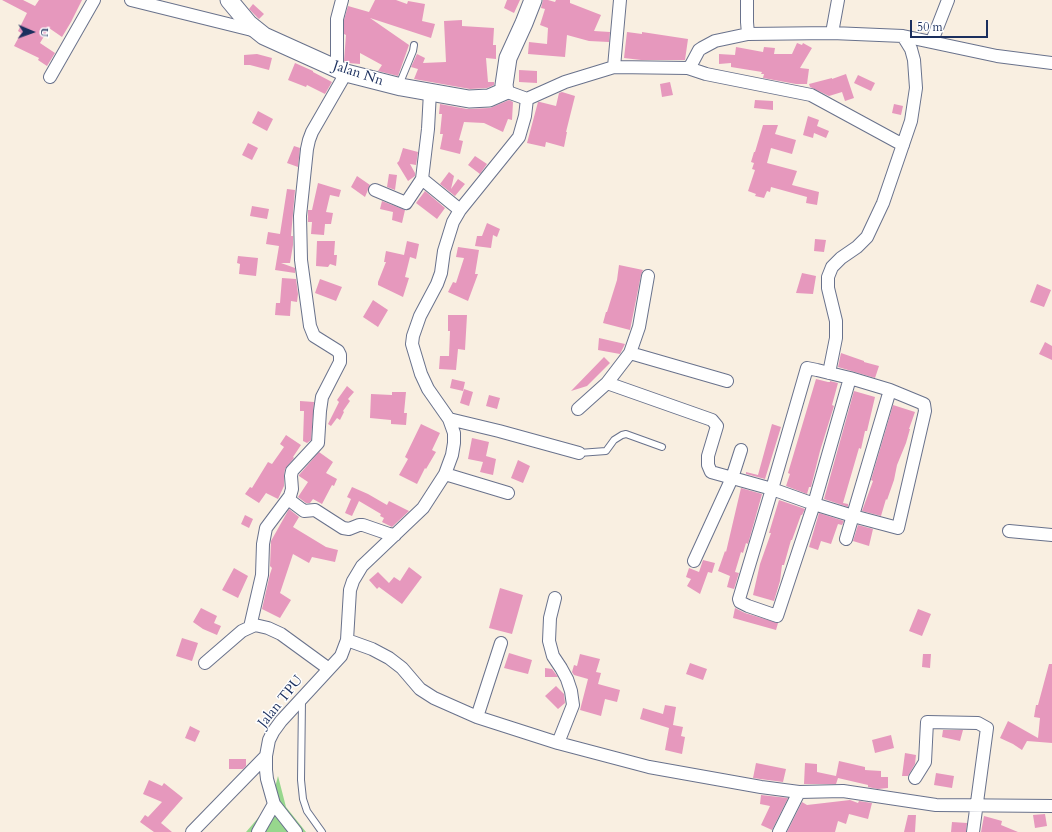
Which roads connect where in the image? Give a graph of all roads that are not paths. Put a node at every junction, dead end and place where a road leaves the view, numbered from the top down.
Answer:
1 (94, 0) edge
2 (131, 0) edge
3 (229, 0) edge
4 (342, 0) edge
5 (533, 0) edge
6 (620, 0) edge
7 (747, 0) edge
8 (838, 0) edge
9 (948, 0) edge
10 (257, 31) junction
11 (832, 33) junction
12 (748, 34) junction
13 (903, 36) junction
14 (932, 41) junction
15 (414, 45) dead end
16 (1052, 63) edge
17 (614, 67) junction
18 (688, 68) junction
19 (341, 70) junction
20 (50, 77) dead end
21 (398, 86) junction
22 (505, 91) junction
23 (430, 92) junction
24 (527, 99) junction
25 (903, 145) junction
26 (422, 179) junction
27 (375, 190) dead end
28 (460, 210) junction
29 (648, 276) dead end
30 (630, 353) junction
31 (829, 373) junction
32 (850, 378) junction
33 (727, 381) dead end
34 (607, 383) junction
35 (890, 390) junction
36 (578, 409) dead end
37 (449, 419) junction
38 (662, 447) dead end
39 (741, 450) dead end
40 (579, 453) joint
41 (445, 474) junction
42 (732, 478) junction
43 (772, 489) junction
44 (508, 493) dead end
45 (288, 498) junction
46 (814, 504) junction
47 (853, 516) junction
48 (1009, 531) dead end
49 (395, 535) junction
50 (1052, 536) edge
51 (846, 539) dead end
52 (694, 561) dead end
53 (555, 598) dead end
54 (250, 627) junction
55 (346, 640) junction
56 (501, 643) dead end
57 (205, 663) dead end
58 (329, 669) junction
59 (302, 699) junction
60 (477, 717) junction
61 (558, 743) junction
62 (266, 756) junction
63 (915, 778) dead end
64 (799, 792) junction
65 (274, 804) junction
66 (976, 805) junction
67 (1052, 806) edge
68 (192, 832) edge
69 (258, 832) edge
70 (296, 832) edge
71 (322, 832) edge
72 (779, 832) edge
73 (973, 832) edge

1 - 20 street
2 - 10 street
3 - 10 street, Jalan Nn
4 - 19 street
5 - 22 street
6 - 17 street
7 - 12 street
8 - 11 street
9 - 14 street
10 - 19 street, Jalan Nn
11 - 12 street
11 - 13 street
12 - 18 street
13 - 14 street
13 - 25 street
14 - 16 street
15 - 21 lane
17 - 18 street
17 - 24 street
18 - 25 street
19 - 21 street, Jalan Nn
19 - 45 street
21 - 23 street, Jalan Nn
22 - 23 street, Jalan Nn
22 - 24 street
23 - 26 street
24 - 28 street
25 - 31 street
26 - 27 street
26 - 28 street
28 - 37 street
29 - 30 street
30 - 33 street
30 - 34 street
31 - 32 street
31 - 43 street
32 - 35 street
32 - 46 street
34 - 36 street
34 - 42 street
35 - 47 street
35 - 47 street
37 - 40 street
37 - 41 street, Jalan TPU
38 - 40 lane
39 - 42 street
41 - 44 street
41 - 49 street, Jalan TPU
42 - 43 street
42 - 52 street
43 - 46 street
43 - 46 street
45 - 49 street
45 - 54 street
46 - 47 street
47 - 51 street
48 - 50 street
49 - 55 street, Jalan TPU
53 - 61 street
54 - 57 street
54 - 58 street
55 - 58 street, Jalan TPU
55 - 60 street
56 - 60 street
58 - 59 street, Jalan TPU
59 - 62 street, Jalan TPU
59 - 71 lane
60 - 61 street
61 - 64 street
62 - 65 street, Jalan TPU
62 - 68 street
63 - 66 street
64 - 66 street
64 - 72 street
65 - 69 street
65 - 70 street, Jalan TPU
66 - 67 street
66 - 73 street

